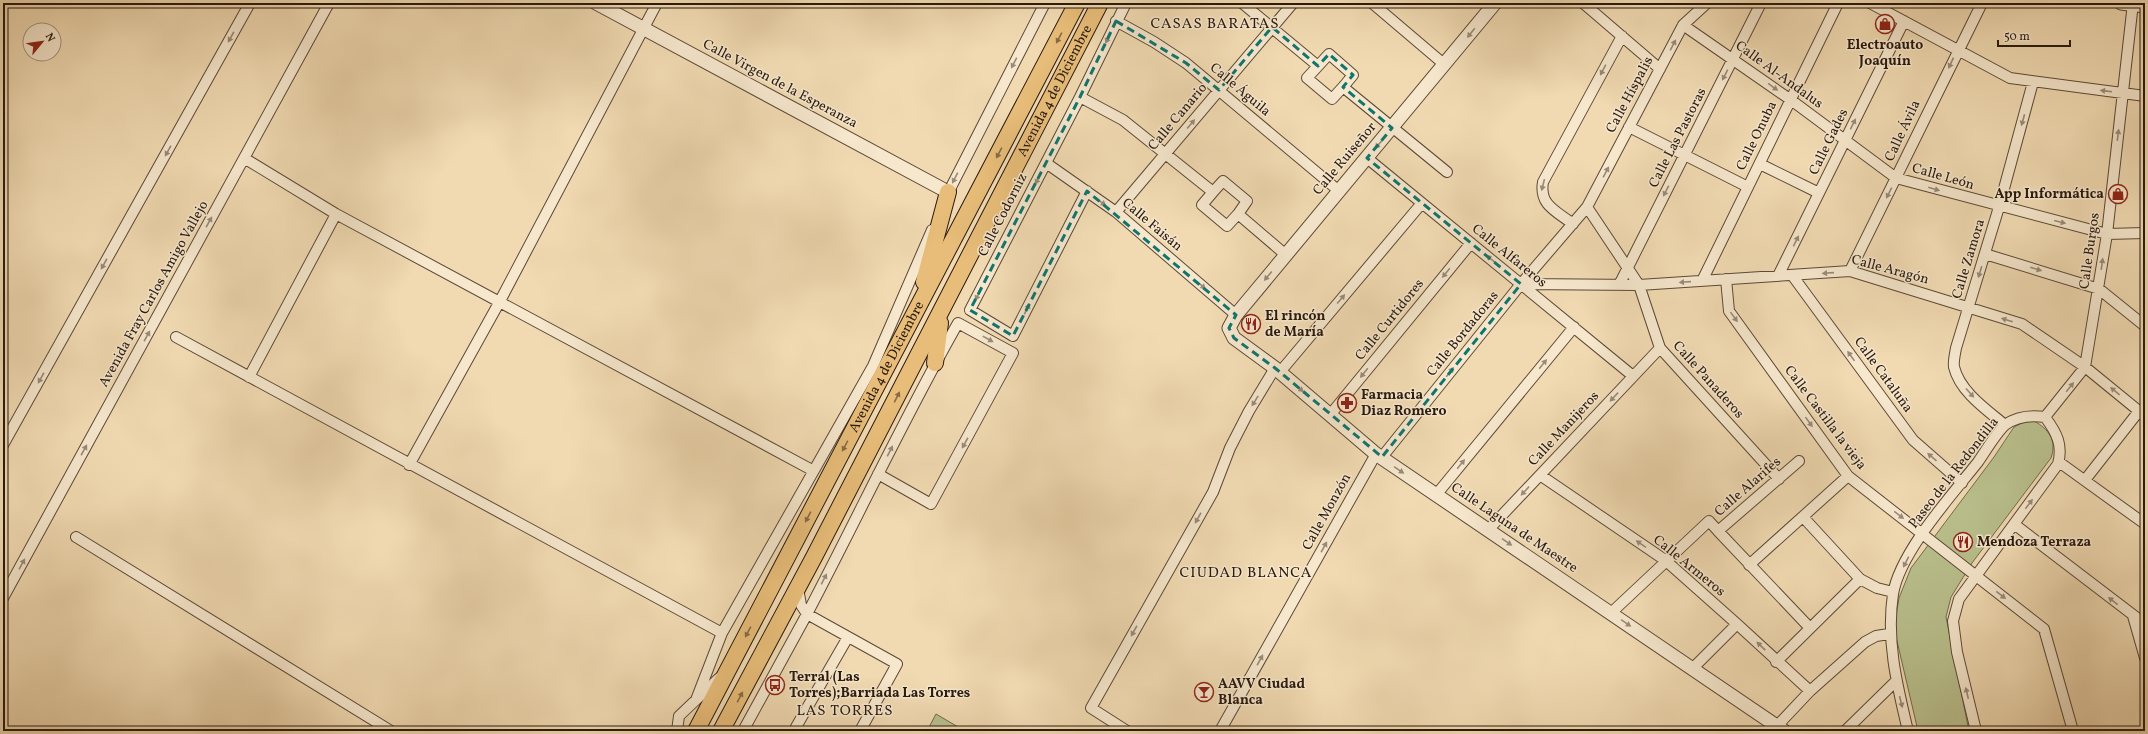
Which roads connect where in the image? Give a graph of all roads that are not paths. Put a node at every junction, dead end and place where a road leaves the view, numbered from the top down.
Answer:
1 (250, 3) edge
2 (329, 3) edge
3 (596, 3) edge
4 (657, 3) edge
5 (1045, 3) edge
6 (1077, 3) edge
7 (1100, 3) edge
8 (1126, 3) edge
9 (1242, 3) edge
10 (1292, 3) edge
11 (1372, 3) edge
12 (1495, 3) edge
13 (1583, 3) edge
14 (1707, 3) edge
15 (1761, 3) edge
16 (1838, 3) edge
17 (1870, 3) edge
18 (1982, 3) edge
19 (2133, 4) edge
20 (1116, 21) junction
21 (1904, 21) junction
22 (1684, 25) junction
23 (1272, 27) junction
24 (642, 29) junction
25 (1622, 36) junction
26 (1958, 49) junction
27 (1733, 59) junction
28 (1445, 65) junction
29 (1318, 66) junction
30 (1660, 68) junction
31 (2033, 82) junction
32 (1343, 86) junction
33 (1219, 90) junction
34 (2123, 93) junction
35 (2145, 96) edge
36 (1080, 98) junction
37 (1791, 100) junction
38 (1392, 128) junction
39 (1629, 128) junction
40 (1845, 141) junction
41 (1165, 154) junction
42 (1684, 155) junction
43 (244, 158) junction
44 (1367, 158) junction
45 (1046, 164) junction
46 (1760, 164) junction
47 (1447, 172) dead end
48 (1896, 178) junction
49 (1748, 187) junction
50 (1087, 191) junction
51 (1339, 191) junction
52 (948, 192) junction
53 (1213, 192) junction
54 (1819, 193) junction
55 (1422, 203) junction
56 (1587, 207) junction
57 (1999, 207) junction
58 (1116, 212) junction
59 (336, 214) junction
60 (1238, 214) junction
61 (1573, 224) junction
62 (2145, 233) edge
63 (2107, 234) junction
64 (1471, 243) junction
65 (1985, 254) junction
66 (1286, 255) junction
67 (1627, 268) junction
68 (1850, 271) junction
69 (1792, 275) junction
70 (1778, 276) junction
71 (1726, 280) junction
72 (1702, 281) junction
73 (1521, 284) junction
74 (1619, 285) junction
75 (1639, 285) junction
76 (2099, 289) junction
77 (500, 301) junction
78 (1968, 308) junction
79 (915, 312) junction
80 (941, 312) junction
81 (1236, 315) junction
82 (2145, 326) edge
83 (1574, 327) junction
84 (176, 337) dead end
85 (1234, 338) joint
86 (1660, 348) junction
87 (935, 363) junction
88 (2085, 368) junction
89 (1278, 370) junction
90 (1633, 376) junction
91 (249, 377) junction
92 (2142, 413) edge
93 (1330, 414) junction
94 (2045, 417) junction
95 (2005, 426) junction
96 (3, 445) edge
97 (1379, 456) junction
98 (1799, 461) dead end
99 (2059, 462) junction
100 (409, 465) junction
101 (812, 470) junction
102 (878, 474) junction
103 (1540, 475) junction
104 (1848, 476) junction
105 (1779, 479) junction
106 (2084, 480) junction
107 (1962, 483) junction
108 (1436, 494) junction
109 (1803, 517) junction
110 (2014, 524) junction
111 (2145, 524) edge
112 (1488, 530) junction
113 (1718, 531) junction
114 (1923, 534) junction
115 (76, 537) dead end
116 (1664, 560) junction
117 (1749, 565) junction
118 (1976, 575) junction
119 (1860, 579) junction
120 (798, 588) junction
121 (1893, 592) junction
122 (3, 598) edge
123 (1611, 613) junction
124 (807, 614) junction
125 (2133, 616) junction
126 (1737, 624) junction
127 (2145, 624) edge
128 (1810, 628) junction
129 (722, 634) junction
130 (1889, 634) junction
131 (848, 637) junction
132 (2145, 658) edge
133 (1776, 662) junction
134 (1692, 669) junction
135 (726, 671) junction
136 (1896, 681) junction
137 (1810, 691) junction
138 (696, 700) junction
139 (796, 727) dead end
140 (1781, 729) edge
141 (391, 731) edge
142 (677, 731) edge
143 (696, 731) edge
144 (722, 731) edge
145 (743, 731) edge
146 (860, 731) edge
147 (1128, 731) edge
148 (1220, 731) edge
149 (1845, 731) edge
150 (1908, 731) edge
151 (1976, 731) edge
152 (2073, 731) edge

1 -> 96 street
2 - 43 street, Avenida Fray Carlos Amigo Vallejo
3 - 24 street, Calle Virgen de la Esperanza
4 - 24 street
5 -> 52 street
6 -> 79 main road, Avenida 4 de Diciembre
7 - 80 main road, Avenida 4 de Diciembre
8 - 20 street, Calle Codorniz
9 - 23 street
10 - 23 street, Calle Canario
11 - 28 street
12 -> 28 street, Calle Ruiseñor
13 - 25 street
14 - 22 street, Calle Híspalis
15 - 27 street, Calle Las Pastoras
16 - 37 street, Calle Onuba
17 - 21 street
18 - 26 street, Calle Ávila
19 - 34 street, Calle Burgos
20 - 33 street, Calle Águila
20 -> 36 street, Calle Codorniz
21 - 26 street
40 -> 21 street, Calle Gades
22 - 27 street, Calle Al-Andalus
30 -> 22 street, Calle Híspalis
23 - 29 street
23 - 33 street, Calle Canario
24 - 52 street, Calle Virgen de la Esperanza
24 - 77 street
25 - 30 street
25 -> 61 street
26 - 31 street
26 -> 48 street, Calle Ávila
27 -> 37 street, Calle Al-Andalus
27 -> 42 street, Calle Las Pastoras
28 - 38 street, Calle Ruiseñor
29 - 32 street
29 - 32 street
30 - 39 street, Calle Híspalis
34 -> 31 street
31 -> 57 street, Calle Zamora
32 - 38 street
41 -> 33 street, Calle Canario
33 - 51 street, Calle Águila
34 - 35 street
63 -> 34 street, Calle Burgos
36 - 41 street
36 - 45 street, Calle Codorniz
37 - 40 street, Calle Al-Andalus
37 - 46 street, Calle Onuba
38 -> 44 street, Calle Ruiseñor
38 - 47 street
39 - 42 street
56 -> 39 street, Calle Híspalis
40 - 48 street, Calle Al-Andalus
40 - 54 street, Calle Gades
41 - 53 street
41 - 58 street, Calle Canario
42 - 49 street
42 -> 67 street, Calle Las Pastoras
43 - 59 street
122 -> 43 street, Avenida Fray Carlos Amigo Vallejo
44 - 51 street, Calle Ruiseñor
44 - 55 street, Calle Alfareros
45 - 50 street, Calle Faisán
45 -> 50 street, Calle Codorniz
46 - 49 street, Calle Onuba
46 - 54 street
48 -> 57 street, Calle León
48 -> 68 street, Calle Ávila
49 - 72 street, Calle Onuba
50 -> 58 street, Calle Faisán
51 - 66 street, Calle Ruiseñor
52 - 79 main road
52 - 101 street
53 - 60 street
53 - 60 street
70 -> 54 street, Calle Gades
55 - 64 street, Calle Alfareros
89 -> 55 street
56 - 61 street, Calle Híspalis
56 - 67 street, Calle Panaderos
57 -> 63 street, Calle León
57 - 65 street, Calle Zamora
58 -> 81 street, Calle Faisán
59 - 77 street
59 - 91 street
60 - 66 street
61 - 73 street, Calle Bordadoras
62 - 63 street, Calle León
76 -> 63 street, Calle Burgos
73 -> 64 street, Calle Alfareros
64 -> 93 street, Calle Curtidores
65 -> 76 street
65 -> 78 street, Calle Zamora
66 -> 81 street, Calle Ruiseñor
67 - 74 street, Calle Las Pastoras
67 - 75 street, Calle Panaderos
68 -> 69 street, Calle Aragón
68 - 78 street, Calle Aragón
69 - 70 street, Calle Aragón
107 -> 69 street, Calle Cataluña
70 - 71 street, Calle Aragón
71 - 72 street, Calle Aragón
71 -> 104 street, Calle Castilla la vieja
72 -> 75 street, Calle Aragón
73 - 74 street, Calle Aragón
73 - 83 street, Calle Alfareros
97 -> 73 street, Calle Bordadoras
74 - 75 street, Calle Aragón
75 - 86 street, Calle Panaderos
76 - 82 street
76 - 88 street, Calle Burgos
77 - 100 street
77 - 101 street
88 -> 78 street, Calle Aragón
78 -> 95 street, Calle Zamora
79 -> 135 main road, Avenida 4 de Diciembre
80 - 87 main road
120 -> 80 main road, Avenida 4 de Diciembre
81 - 85 street, Calle Ruiseñor
83 - 90 street, Calle Alfareros
108 -> 83 street
84 - 91 street
85 - 89 street, Calle Laguna de Maestre
86 - 90 street, Calle Manijeros
86 - 105 street, Calle Panaderos
102 -> 87 street
87 -> 102 street
92 -> 88 street, Calle Aragón
94 -> 88 street, Calle Burgos
89 -> 93 street, Calle Laguna de Maestre
89 -> 147 street
90 -> 103 street, Calle Manijeros
91 - 100 street
92 - 106 street
93 - 97 street, Calle Laguna de Maestre
94 - 95 street, Paseo de la Redondilla
94 - 99 street
95 - 107 street, Paseo de la Redondilla
97 -> 108 street, Calle Laguna de Maestre
148 -> 97 street, Calle Monzón
98 - 105 street, Calle Alarifes
99 - 106 street
110 -> 99 street
100 - 129 street
101 - 129 street
124 -> 102 street
103 -> 112 street, Calle Manijeros
116 -> 103 street, Calle Armeros
104 - 109 street
104 -> 114 street, Calle Castilla la vieja
105 - 113 street, Calle Alarifes
106 - 111 street
107 - 114 street, Paseo de la Redondilla
108 - 112 street, Calle Laguna de Maestre
109 - 117 street
109 - 119 street
110 - 118 street
125 -> 110 street
112 -> 123 street, Calle Laguna de Maestre
113 - 116 street, Calle Alarifes
113 - 117 street
114 - 118 street, Calle Castilla la vieja
114 -> 121 street, Paseo de la Redondilla
115 - 141 street
116 - 123 street, Calle Alarifes
116 - 126 street, Calle Armeros
117 - 128 street
151 -> 118 street
118 -> 152 street, Calle Castilla la vieja
119 - 121 street
119 - 128 street
120 - 124 street
144 -> 120 main road, Avenida 4 de Diciembre
121 - 130 street, Paseo de la Redondilla
123 -> 134 street, Calle Laguna de Maestre
124 - 131 street
124 - 145 street
125 - 127 street
125 - 132 street
133 -> 126 street, Calle Armeros
126 - 134 street
128 - 133 street
129 - 138 street
130 - 136 street, Paseo de la Redondilla
130 - 137 street
131 - 139 street
131 - 146 street
133 - 137 street, Calle Armeros
134 - 140 street, Calle Laguna de Maestre
135 - 138 street
135 - 143 main road, Avenida 4 de Diciembre
136 - 149 street
136 -> 150 street, Paseo de la Redondilla
137 - 140 street
138 - 142 street

